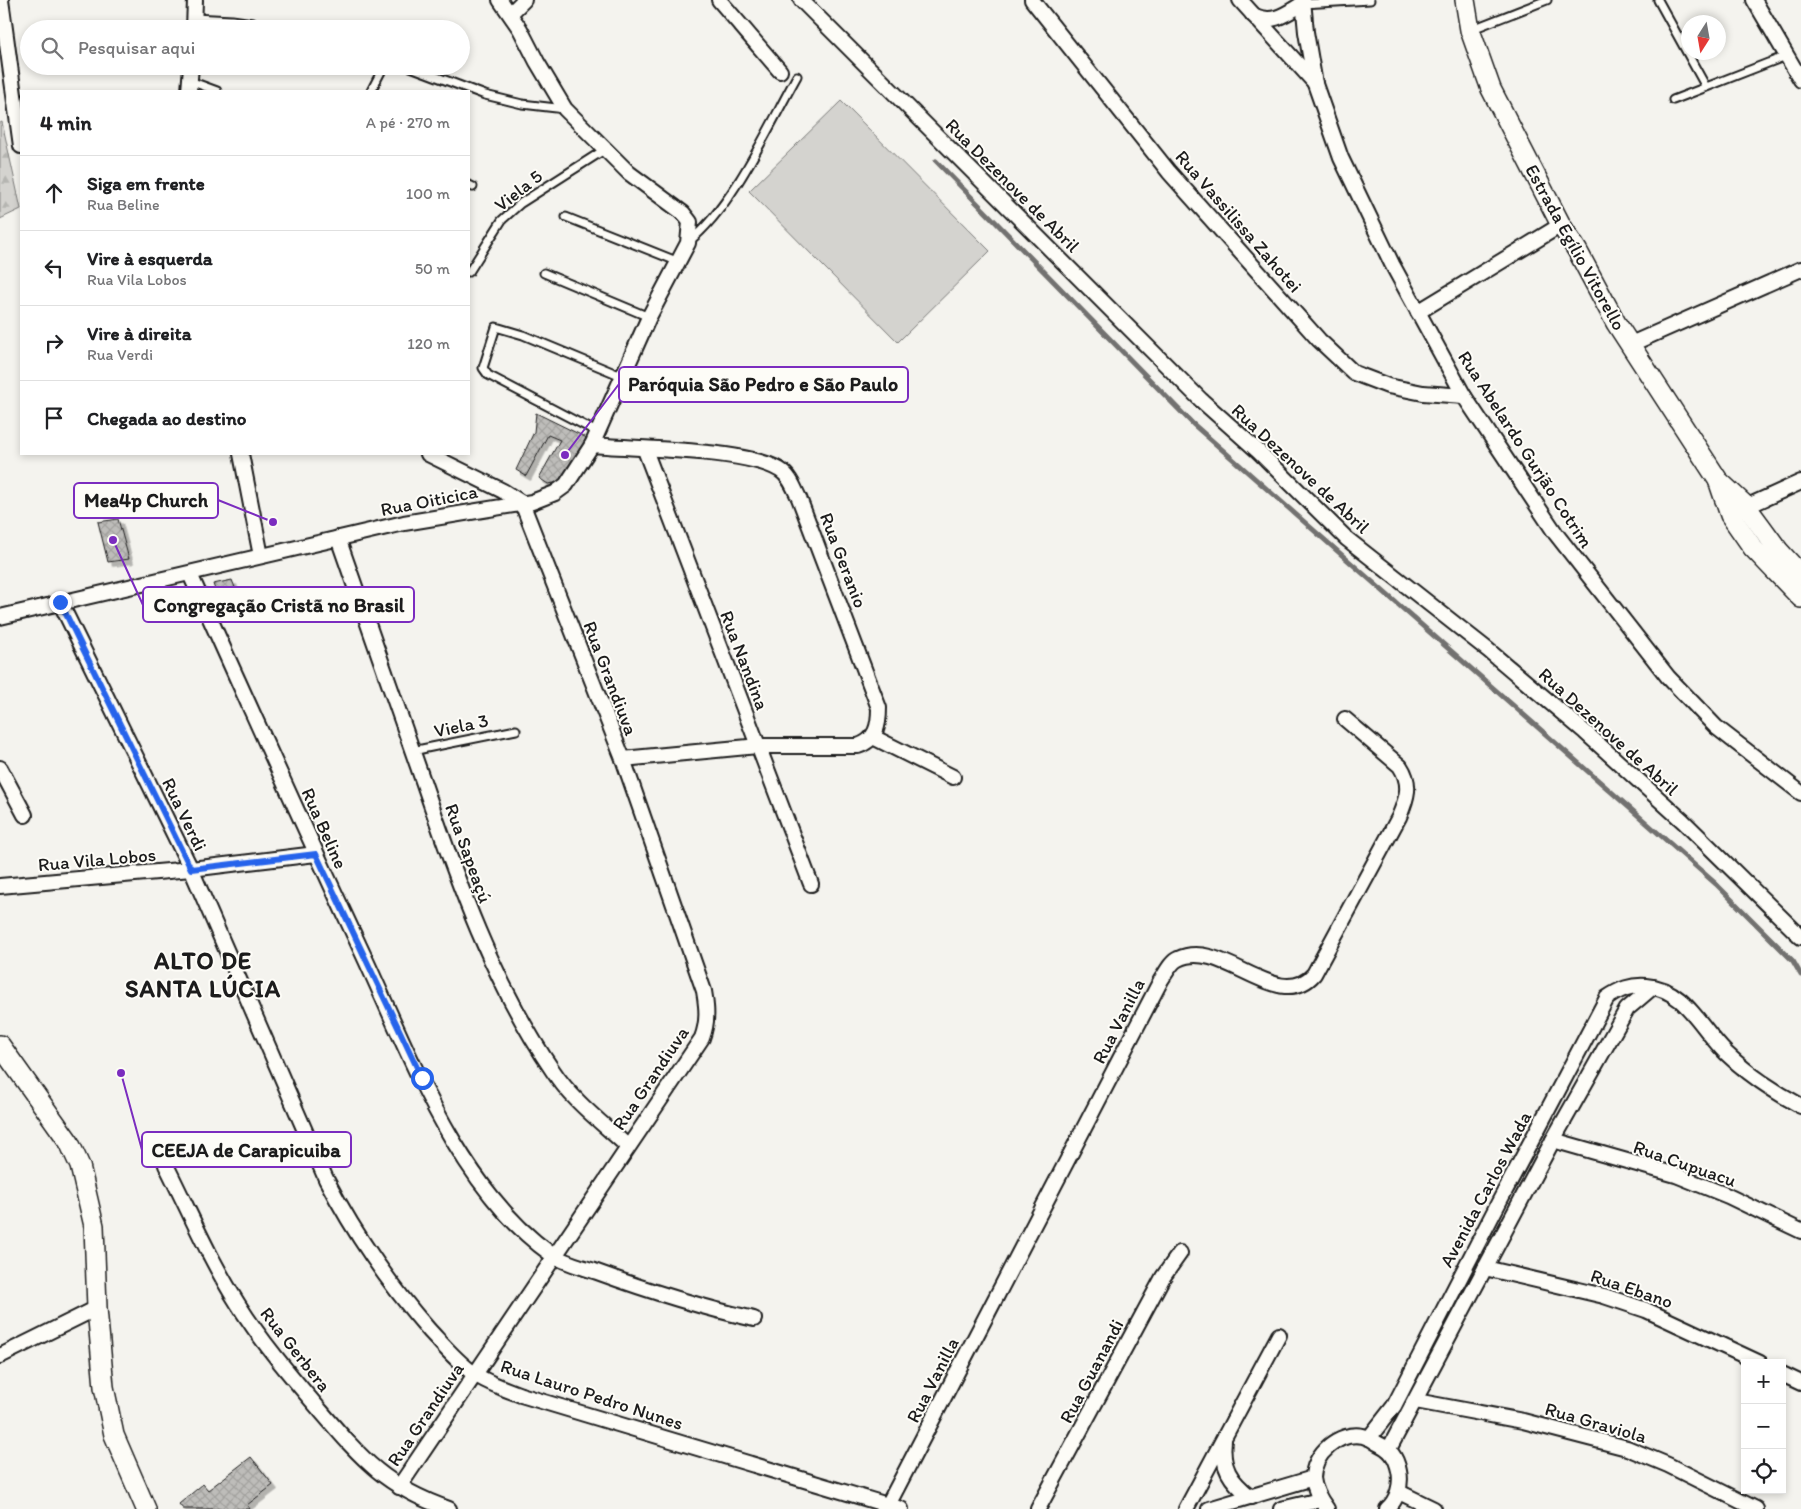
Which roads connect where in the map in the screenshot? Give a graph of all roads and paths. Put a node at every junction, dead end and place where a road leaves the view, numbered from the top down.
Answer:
1 (1, 0) edge
2 (196, 0) edge
3 (500, 0) edge
4 (524, 0) edge
5 (719, 0) edge
6 (801, 0) edge
7 (1032, 0) edge
8 (1240, 0) edge
9 (1370, 0) edge
10 (1465, 0) edge
11 (1546, 0) edge
12 (1659, 0) edge
13 (1754, 0) edge
14 (1303, 2) edge
15 (511, 13) junction
16 (1253, 15) junction
17 (194, 20) edge
18 (1470, 30) junction
19 (1786, 56) junction
20 (780, 71) dead end
21 (380, 75) edge
22 (432, 75) edge
23 (797, 76) dead end
24 (1801, 80) edge
25 (1315, 84) junction
26 (190, 86) edge
27 (1706, 87) junction
28 (212, 90) edge
29 (372, 90) edge
30 (1673, 100) dead end
31 (565, 110) junction
32 (20, 139) edge
33 (604, 150) junction
34 (566, 217) dead end
35 (1561, 225) junction
36 (688, 242) junction
37 (679, 262) junction
38 (1801, 269) edge
39 (470, 270) edge
40 (544, 273) dead end
41 (1418, 312) junction
42 (649, 317) junction
43 (1631, 344) junction
44 (624, 377) junction
45 (1464, 396) junction
46 (597, 432) junction
47 (592, 445) junction
48 (645, 450) junction
49 (241, 455) edge
50 (430, 455) edge
51 (1801, 482) edge
52 (522, 503) junction
53 (1738, 511) junction
54 (338, 538) junction
55 (261, 556) junction
56 (190, 574) junction
57 (1801, 575) edge
58 (1801, 598) edge
59 (60, 602) junction
60 (0, 617) edge
61 (1344, 719) dead end
62 (516, 730) dead end
63 (873, 737) junction
64 (758, 746) junction
65 (412, 751) junction
66 (622, 759) junction
67 (0, 768) edge
68 (953, 777) dead end
69 (1801, 793) edge
70 (25, 815) dead end
71 (316, 854) junction
72 (191, 869) junction
73 (811, 884) dead end
74 (0, 886) edge
75 (1801, 937) edge
76 (1653, 987) junction
77 (1616, 992) junction
78 (1627, 1009) junction
79 (0, 1045) edge
80 (1801, 1106) edge
81 (302, 1129) joint
82 (1553, 1140) junction
83 (627, 1146) junction
84 (166, 1165) dead end
85 (1801, 1231) edge
86 (1180, 1253) dead end
87 (554, 1256) junction
88 (1485, 1268) junction
89 (97, 1308) junction
90 (754, 1319) dead end
91 (1279, 1336) dead end
92 (0, 1356) edge
93 (1752, 1359) edge
94 (474, 1374) junction
95 (1786, 1376) edge
96 (1801, 1383) edge
97 (1416, 1401) junction
98 (1224, 1437) junction
99 (1369, 1438) junction
100 (1390, 1449) junction
101 (1313, 1478) junction
102 (399, 1487) junction
103 (1398, 1492) junction
104 (1251, 1497) junction
105 (1324, 1504) edge
106 (895, 1507) edge
107 (146, 1509) edge
108 (449, 1509) edge
109 (1038, 1509) edge
110 (1186, 1509) edge
111 (1208, 1509) edge
112 (1281, 1509) edge
113 (1387, 1509) edge
114 (1434, 1509) edge
115 (1756, 1509) edge

1 - 32 street
2 - 17 street
3 - 15 street
4 - 15 street
5 - 20 street
6 - 75 street, Rua Dezenove de Abril
7 - 45 street, Rua Vassilissa Zahotei
8 - 16 street
9 - 14 lane
10 - 18 street, Estrada Egílio Vitorello
11 - 18 lane
12 - 27 lane
13 - 19 street
14 - 16 street
14 - 25 street, Rua Abelardo Gurjão Cotrim
15 - 31 street
16 - 25 street
18 - 35 street, Estrada Egílio Vitorello
19 - 24 street
19 - 27 lane
21 - 29 lane
22 - 31 lane
23 - 36 lane
25 - 41 street, Rua Abelardo Gurjão Cotrim
26 - 28 lane
27 - 30 lane
31 - 33 street
33 - 36 street, Rua Oiticica
33 - 39 lane, Viela 5
34 - 37 lane
35 - 41 street
35 - 43 street, Estrada Egílio Vitorello
36 - 37 street, Rua Oiticica
37 - 42 street, Rua Oiticica
38 - 43 street
40 - 42 lane
41 - 45 street, Rua Abelardo Gurjão Cotrim
42 - 44 street, Rua Oiticica
43 - 53 street, Estrada Egílio Vitorello
44 - 46 street, Rua Oiticica
44 - 46 lane
45 - 69 street, Rua Abelardo Gurjão Cotrim
46 - 47 street, Rua Oiticica
47 - 48 street, Rua Geranio
47 - 52 street, Rua Oiticica
48 - 63 street, Rua Geranio
48 - 64 street, Rua Nandina
49 - 55 street
50 - 52 street
51 - 53 street
52 - 54 street, Rua Oiticica
52 - 66 street, Rua Grandiuva
53 - 57 street, Estrada Egílio Vitorello
53 - 58 street, Estrada Egílio Vitorello
54 - 55 street, Rua Oiticica
54 - 65 street, Rua Sapeaçú
55 - 56 street, Rua Oiticica
56 - 59 street, Rua Oiticica
56 - 71 street, Rua Beline
59 - 60 street, Rua Oiticica
59 - 72 street, Rua Verdi
61 - 106 street, Rua Vanilla
62 - 65 lane, Viela 3
63 - 64 street
63 - 68 street
64 - 66 street
64 - 73 street, Rua Nandina
65 - 83 street, Rua Sapeaçú
66 - 83 street, Rua Grandiuva
67 - 70 street
71 - 72 street, Rua Vila Lobos
71 - 87 street, Rua Beline
72 - 74 street, Rua Vila Lobos
72 - 81 street, Rua Verdi
76 - 77 street
76 - 78 street, Avenida Carlos Wada
76 - 80 street
77 - 78 street
77 - 99 street, Avenida Carlos Wada
78 - 82 street, Avenida Carlos Wada
79 - 89 street
81 - 94 street, Rua Lauro Pedro Nunes
82 - 85 street, Rua Cupuacu
82 - 88 street, Avenida Carlos Wada
83 - 87 street, Rua Grandiuva
84 - 102 street, Rua Gerbera
86 - 109 street, Rua Guanandi
87 - 90 street, Rua Beline
87 - 94 street, Rua Grandiuva
88 - 93 street, Rua Ebano
88 - 97 street, Avenida Carlos Wada
89 - 92 street
89 - 107 street
91 - 98 street
94 - 102 street, Rua Grandiuva
94 - 106 street, Rua Lauro Pedro Nunes
95 - 96 street
97 - 100 street, Avenida Carlos Wada
97 - 115 street, Rua Graviola
98 - 104 street
98 - 110 street
99 - 100 street
99 - 101 street
100 - 103 street
101 - 104 street
101 - 105 street
102 - 108 street, Rua Gerbera
103 - 113 street
103 - 114 street
104 - 111 street
105 - 112 street

